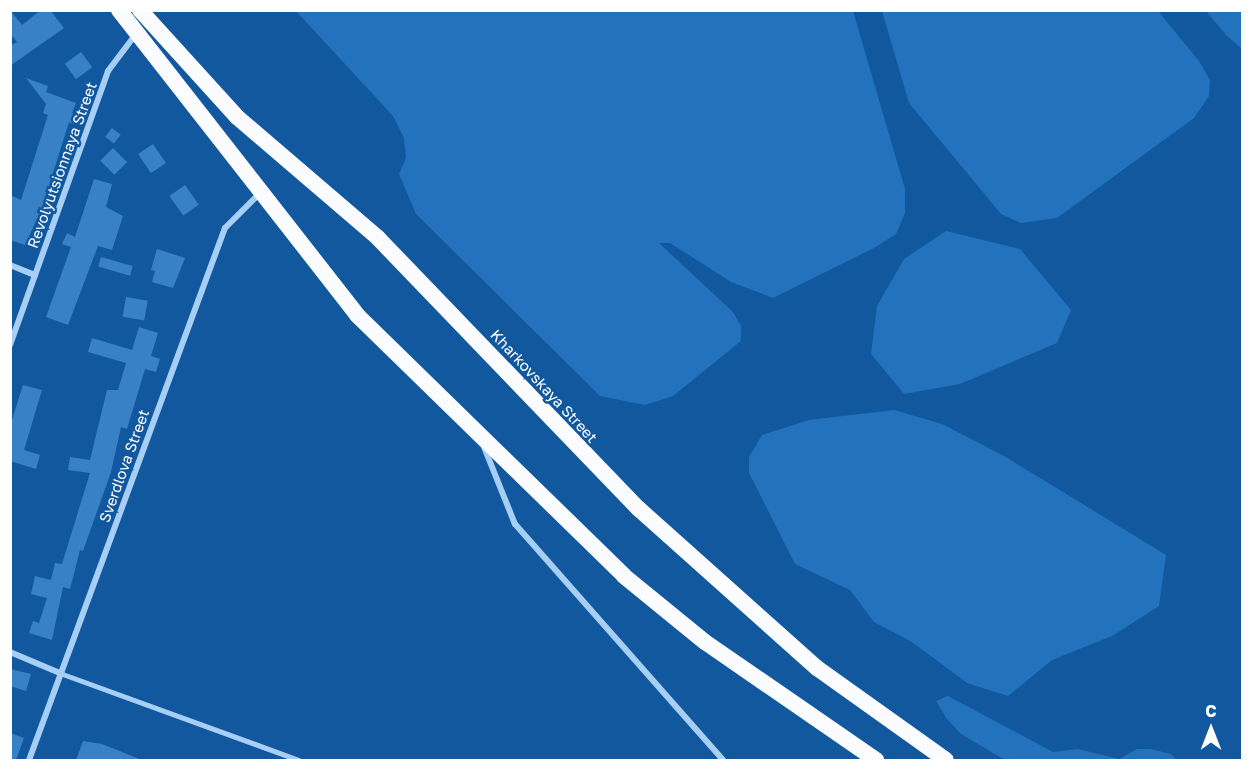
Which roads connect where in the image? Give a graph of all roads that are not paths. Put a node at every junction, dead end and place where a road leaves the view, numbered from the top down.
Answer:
1 (119, 10) edge
2 (140, 10) edge
3 (137, 33) junction
4 (261, 192) junction
5 (10, 266) edge
6 (35, 275) junction
7 (10, 345) edge
8 (479, 435) junction
9 (10, 652) edge
10 (60, 673) junction
11 (29, 760) edge
12 (299, 760) edge
13 (723, 760) edge
14 (876, 760) edge
15 (946, 760) edge

1 - 3 highway
2 - 15 highway, Kharkovskaya Street
3 - 4 highway
3 - 6 street, Revolyutsionnaya Street
4 - 8 highway
4 - 10 street, Sverdlova Street
5 - 6 street
6 - 7 street, Revolyutsionnaya Street
8 - 13 street
8 - 14 highway
9 - 10 street
10 - 11 street, Sverdlova Street
10 - 12 lane

